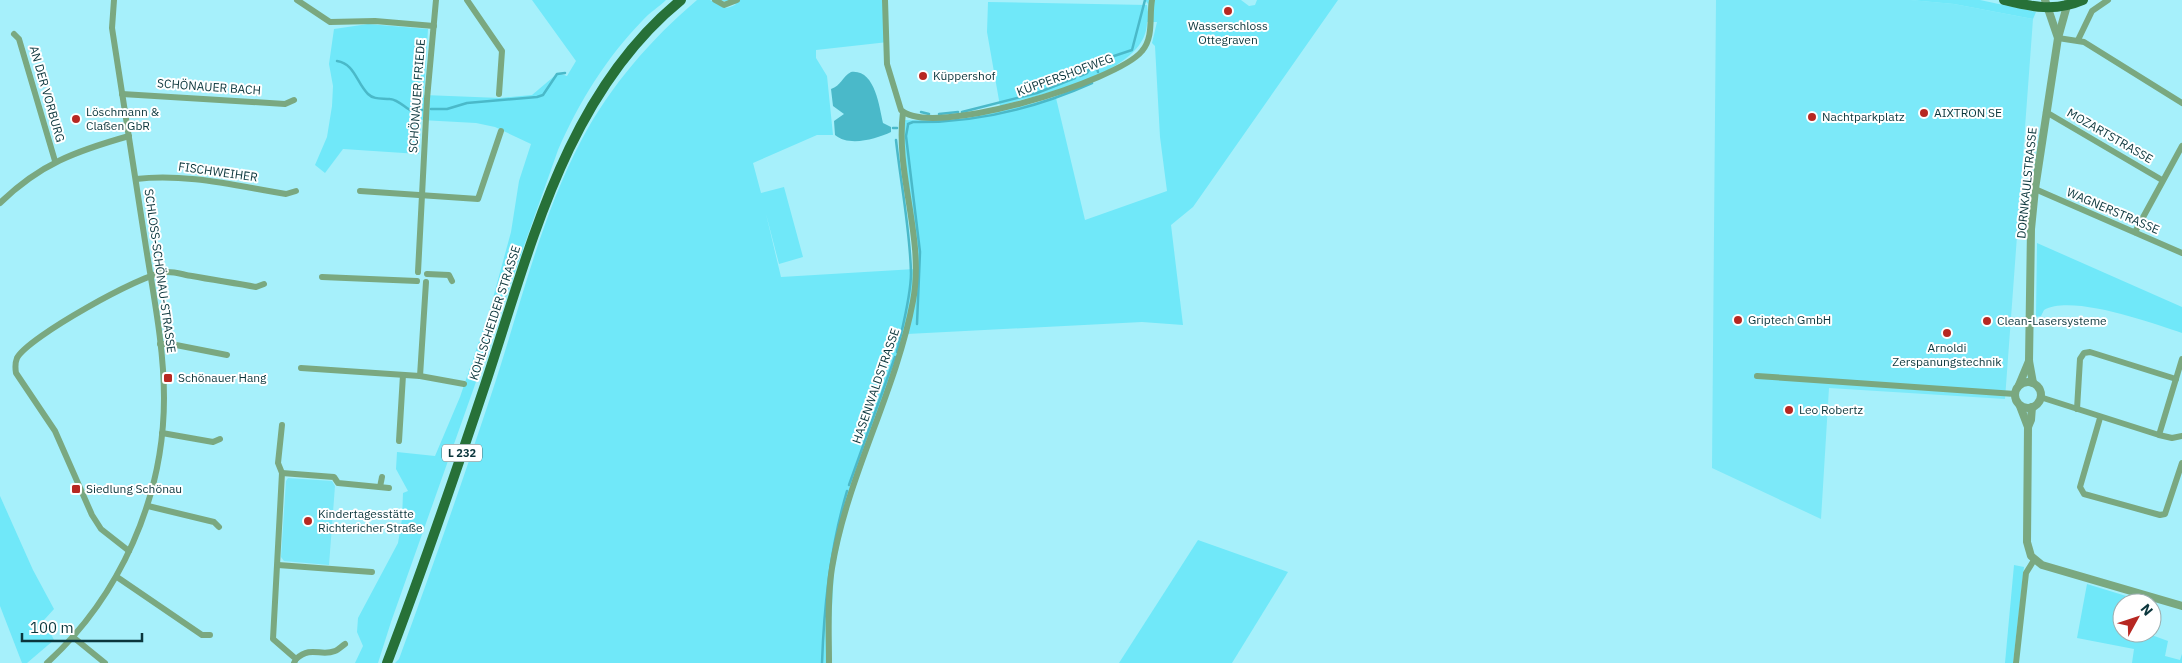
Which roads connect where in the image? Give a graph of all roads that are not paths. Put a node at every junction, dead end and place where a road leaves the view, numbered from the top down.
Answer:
1 (114, 0) edge
2 (297, 0) edge
3 (436, 0) edge
4 (467, 0) edge
5 (680, 0) edge
6 (715, 0) edge
7 (737, 0) edge
8 (885, 0) edge
9 (1152, 0) edge
10 (2004, 0) edge
11 (2083, 0) edge
12 (2108, 0) edge
13 (2068, 3) edge
14 (673, 4) edge
15 (2046, 4) edge
16 (434, 26) junction
17 (14, 34) dead end
18 (2058, 38) junction
19 (2078, 40) junction
20 (122, 94) junction
21 (499, 94) dead end
22 (294, 100) dead end
23 (2182, 103) edge
24 (903, 112) junction
25 (2046, 112) junction
26 (501, 131) dead end
27 (129, 136) junction
28 (2182, 146) edge
29 (55, 161) junction
30 (136, 179) junction
31 (2162, 180) junction
32 (2035, 189) junction
33 (296, 191) dead end
34 (360, 191) dead end
35 (421, 194) junction
36 (0, 203) edge
37 (2135, 232) junction
38 (2182, 253) edge
39 (418, 272) dead end
40 (427, 274) dead end
41 (150, 276) junction
42 (322, 277) dead end
43 (417, 281) dead end
44 (452, 281) dead end
45 (426, 282) dead end
46 (264, 284) dead end
47 (160, 344) junction
48 (227, 355) dead end
49 (2182, 359) edge
50 (2028, 361) junction
51 (301, 368) dead end
52 (403, 375) junction
53 (420, 376) junction
54 (1757, 376) dead end
55 (2176, 378) junction
56 (2033, 383) junction
57 (464, 384) dead end
58 (2019, 385) junction
59 (2015, 394) junction
60 (2040, 397) junction
61 (2020, 406) junction
62 (2032, 407) junction
63 (2077, 409) junction
64 (2100, 418) junction
65 (282, 425) dead end
66 (2028, 427) junction
67 (162, 433) junction
68 (2159, 435) junction
69 (2182, 436) edge
70 (220, 439) dead end
71 (399, 442) dead end
72 (2182, 463) edge
73 (282, 473) junction
74 (382, 477) dead end
75 (380, 487) junction
76 (389, 488) dead end
77 (148, 506) junction
78 (219, 527) dead end
79 (129, 551) junction
80 (2034, 560) junction
81 (278, 565) junction
82 (372, 572) dead end
83 (117, 576) junction
84 (2182, 606) edge
85 (210, 635) dead end
86 (73, 637) junction
87 (345, 644) dead end
88 (295, 661) edge
89 (47, 663) edge
90 (105, 663) edge
91 (387, 663) edge
92 (829, 663) edge
93 (2016, 663) edge

1 - 20 street, SCHLOSS-SCHÖNAU-STRASSE
2 - 16 street
3 - 16 street, SCHÖNAUER FRIEDE
4 - 21 street
5 - 14 main road, KOHLSCHEIDER STRASSE / L 232
6 - 7 street
8 - 24 street
9 - 24 street, KÜPPERSHOFWEG
10 - 15 main road
11 - 13 main road
12 - 19 street
13 - 15 main road
13 - 18 street, DORNKAULSTRASSE
14 - 91 main road, KOHLSCHEIDER STRASSE / L 232
15 - 18 street
16 - 35 street, SCHÖNAUER FRIEDE
17 - 29 street, AN DER VORBURG
18 - 19 street
18 - 25 street, DORNKAULSTRASSE
19 - 23 street
20 - 22 street, SCHÖNAUER BACH
20 - 27 street, SCHLOSS-SCHÖNAU-STRASSE
24 - 92 street, HASENWALDSTRASSE
25 - 31 street, MOZARTSTRASSE
25 - 32 street, DORNKAULSTRASSE
26 - 35 street
27 - 29 street
27 - 30 street, SCHLOSS-SCHÖNAU-STRASSE
28 - 31 street
29 - 36 street
30 - 33 street, FISCHWEIHER
30 - 41 street, SCHLOSS-SCHÖNAU-STRASSE
31 - 37 street
32 - 37 street, WAGNERSTRASSE
32 - 50 street, DORNKAULSTRASSE
34 - 35 street
35 - 39 street, SCHÖNAUER FRIEDE
37 - 38 street, WAGNERSTRASSE
40 - 44 street
41 - 46 street
41 - 47 street, SCHLOSS-SCHÖNAU-STRASSE
41 - 79 street
42 - 43 street
45 - 53 street
47 - 48 street
47 - 67 street, SCHLOSS-SCHÖNAU-STRASSE
49 - 55 street
50 - 56 street, DORNKAULSTRASSE
50 - 58 street, DORNKAULSTRASSE
51 - 52 street
52 - 53 street
52 - 71 street
53 - 57 street
54 - 59 street
55 - 63 street
55 - 68 street
56 - 58 street
56 - 60 street
58 - 59 street
59 - 61 street
60 - 62 street
60 - 63 street
61 - 62 street
61 - 66 street
62 - 66 street
63 - 64 street
64 - 68 street
64 - 72 street
65 - 73 street
66 - 80 street
67 - 70 street
67 - 77 street, SCHLOSS-SCHÖNAU-STRASSE
68 - 69 street
73 - 75 street
73 - 81 street
74 - 75 street
75 - 76 street
77 - 78 street
77 - 79 street, SCHLOSS-SCHÖNAU-STRASSE
79 - 83 street, SCHLOSS-SCHÖNAU-STRASSE
80 - 84 street
80 - 93 street
81 - 82 street
81 - 88 street
83 - 85 street
83 - 86 street, SCHLOSS-SCHÖNAU-STRASSE
86 - 89 street, SCHLOSS-SCHÖNAU-STRASSE
86 - 90 street
87 - 88 street

